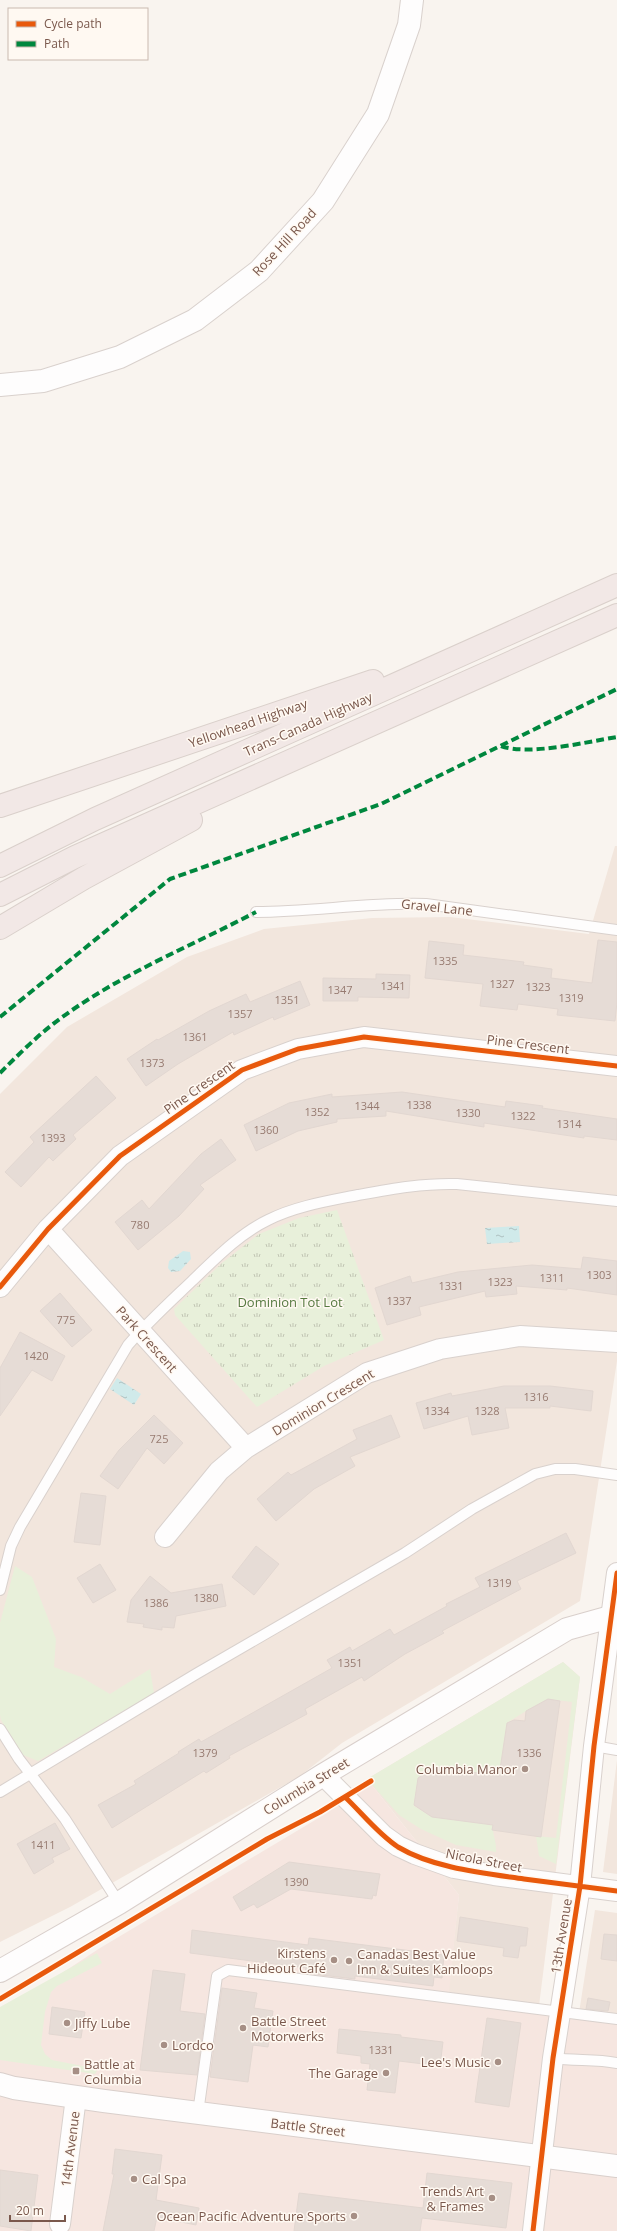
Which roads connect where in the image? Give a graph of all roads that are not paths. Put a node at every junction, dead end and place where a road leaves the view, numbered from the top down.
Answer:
1 (412, 0) edge
2 (0, 385) edge
3 (617, 585) edge
4 (617, 615) edge
5 (496, 639) junction
6 (345, 736) junction
7 (0, 806) edge
8 (0, 866) edge
9 (0, 895) edge
10 (256, 912) dead end
11 (0, 928) edge
12 (617, 930) edge
13 (617, 1066) edge
14 (617, 1201) edge
15 (48, 1229) junction
16 (0, 1287) edge
17 (140, 1331) junction
18 (617, 1342) edge
19 (246, 1448) junction
20 (617, 1475) edge
21 (165, 1537) dead end
22 (617, 1573) edge
23 (0, 1590) edge
24 (615, 1614) edge
25 (0, 1729) edge
26 (594, 1746) junction
27 (617, 1750) edge
28 (30, 1772) junction
29 (323, 1776) junction
30 (0, 1792) edge
31 (580, 1886) junction
32 (617, 1891) edge
33 (119, 1903) junction
34 (0, 1972) edge
35 (560, 2012) junction
36 (617, 2019) edge
37 (553, 2058) junction
38 (617, 2063) edge
39 (5, 2088) edge
40 (76, 2097) junction
41 (198, 2113) junction
42 (540, 2157) junction
43 (617, 2166) edge
44 (60, 2224) dead end
45 (533, 2231) edge

1 - 2 main road, Rose Hill Road
3 - 5 highway, Trans-Canada Highway
4 - 6 highway, Trans-Canada Highway
5 - 7 highway, Yellowhead Highway
5 - 8 highway, Trans-Canada Highway
6 - 9 highway, Trans-Canada Highway
6 - 11 highway
10 - 12 lane, Gravel Lane
13 - 15 street, Pine Crescent
14 - 17 lane
15 - 16 street, Pine Crescent
15 - 17 street, Park Crescent
17 - 19 street, Park Crescent
17 - 23 lane
18 - 19 street, Dominion Crescent
19 - 21 street, Dominion Crescent
20 - 28 lane
22 - 24 street, 13th Avenue
24 - 26 street, 13th Avenue
24 - 29 main road, Columbia Street
25 - 28 lane
26 - 27 lane
26 - 31 street, 13th Avenue
28 - 30 lane
28 - 33 lane
29 - 31 street, Nicola Street
29 - 33 main road, Columbia Street
31 - 32 street, Nicola Street
31 - 35 street, 13th Avenue
33 - 34 main road, Columbia Street
35 - 36 lane
35 - 37 street, 13th Avenue
35 - 41 lane
37 - 38 lane
37 - 42 street, 13th Avenue
39 - 40 main road, Battle Street
40 - 41 main road, Battle Street
40 - 44 street, 14th Avenue
41 - 42 main road, Battle Street
42 - 43 main road, Battle Street
42 - 45 street, 13th Avenue

